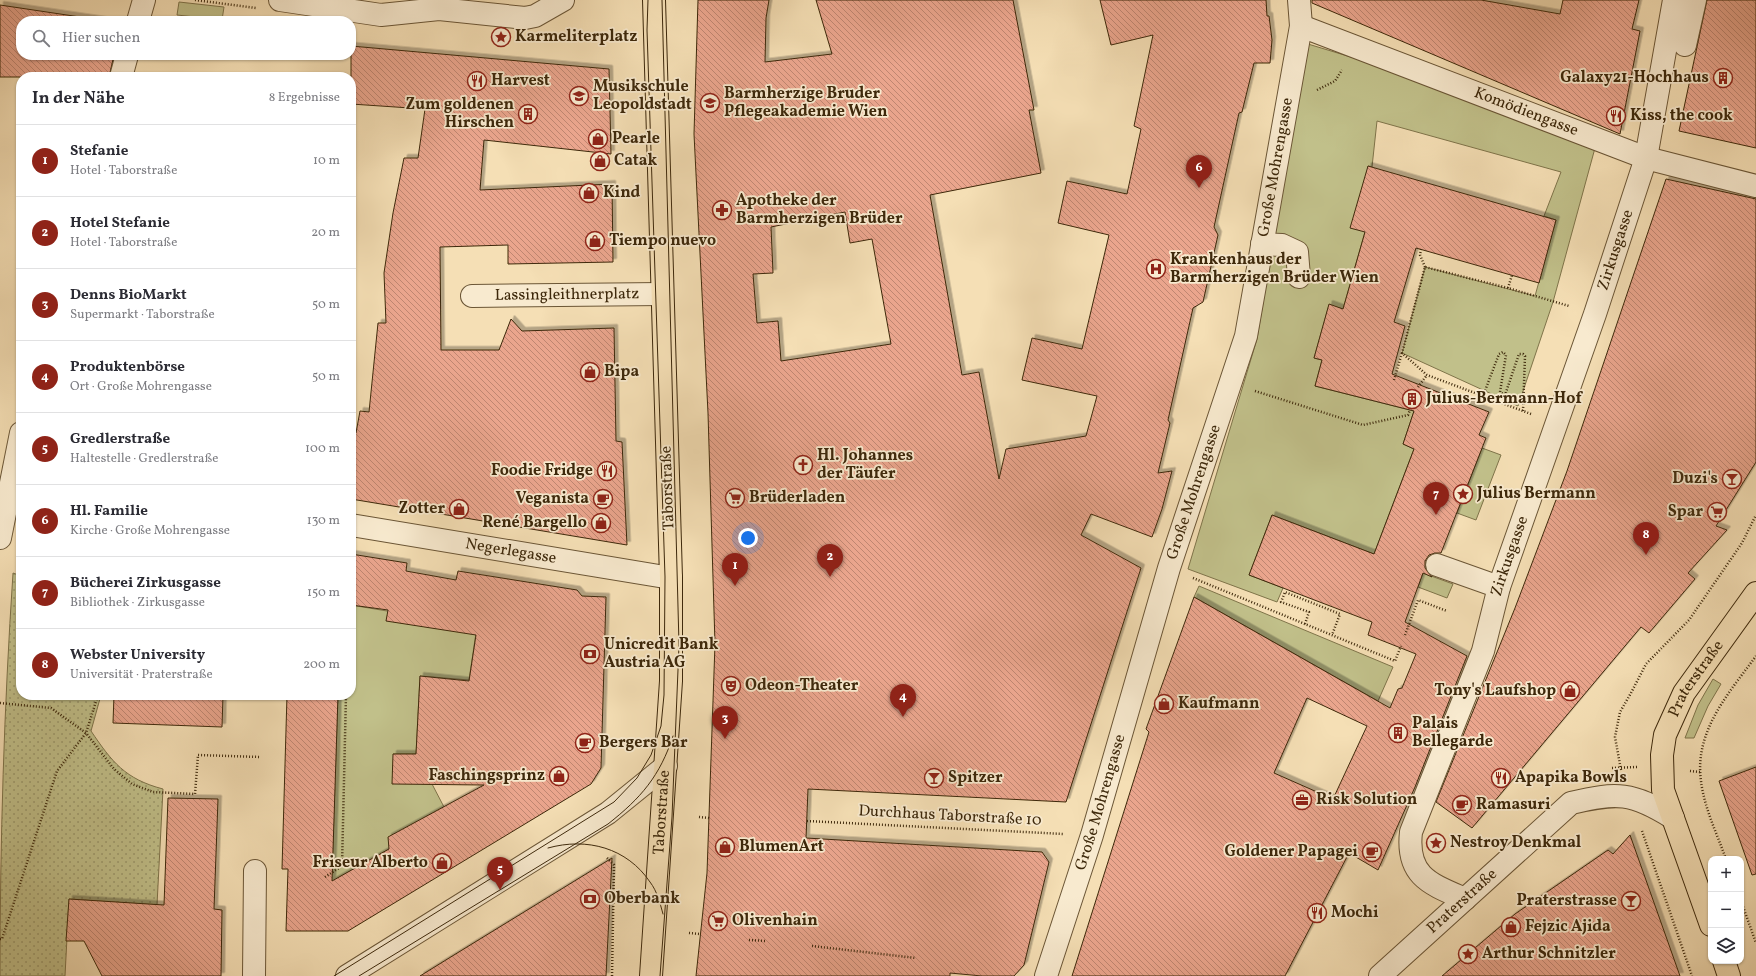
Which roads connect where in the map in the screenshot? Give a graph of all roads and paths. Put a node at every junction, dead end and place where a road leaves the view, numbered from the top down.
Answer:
1 (144, 0) edge
2 (280, 0) edge
3 (563, 0) edge
4 (654, 0) edge
5 (1299, 0) edge
6 (1674, 0) edge
7 (1695, 0) edge
8 (402, 7) edge
9 (139, 16) edge
10 (1301, 26) junction
11 (1685, 45) dead end
12 (1356, 47) junction
13 (126, 60) edge
14 (123, 72) edge
15 (1287, 105) junction
16 (1646, 158) junction
17 (1756, 186) edge
18 (1262, 244) junction
19 (1421, 249) dead end
20 (1425, 267) junction
21 (1512, 275) dead end
22 (1299, 277) dead end
23 (1508, 288) junction
24 (662, 294) junction
25 (472, 296) dead end
26 (1595, 314) junction
27 (1402, 353) junction
28 (1427, 375) junction
29 (1394, 380) dead end
30 (1230, 383) junction
31 (1418, 387) dead end
32 (1483, 396) junction
33 (1410, 410) dead end
34 (16, 472) edge
35 (1756, 515) edge
36 (356, 526) edge
37 (0, 538) edge
38 (1436, 565) dead end
39 (1169, 568) junction
40 (671, 578) junction
41 (1499, 587) junction
42 (1756, 592) edge
43 (1447, 611) dead end
44 (1304, 624) junction
45 (1332, 635) junction
46 (1405, 635) dead end
47 (1401, 646) dead end
48 (1756, 656) edge
49 (96, 700) edge
50 (346, 700) edge
51 (0, 703) edge
52 (86, 733) junction
53 (260, 757) dead end
54 (666, 766) junction
55 (1620, 766) dead end
56 (699, 817) dead end
57 (709, 818) dead end
58 (1673, 818) junction
59 (807, 821) dead end
60 (1641, 830) dead end
61 (1092, 835) junction
62 (1725, 856) edge
63 (608, 858) dead end
64 (255, 872) dead end
65 (325, 878) dead end
66 (1465, 899) junction
67 (1744, 909) edge
68 (1708, 917) edge
69 (689, 933) dead end
70 (700, 934) dead end
71 (0, 939) edge
72 (749, 940) dead end
73 (766, 941) dead end
74 (1756, 943) edge
75 (812, 946) dead end
76 (916, 958) dead end
77 (1725, 964) edge
78 (254, 976) edge
79 (347, 976) edge
80 (612, 976) edge
81 (651, 976) edge
82 (1046, 976) edge
83 (1380, 976) edge
84 (1692, 976) edge
85 (1729, 976) edge

1 - 9 street
2 - 8 street
3 - 8 street
4 - 24 main road, Taborstraße
5 - 10 street, Große Mohrengasse
6 - 16 street, Zirkusgasse
7 - 11 street
10 - 12 street, Komödiengasse
10 - 15 street, Große Mohrengasse
12 - 15 path
12 - 16 street, Komödiengasse
13 - 14 street
15 - 18 street, Große Mohrengasse
16 - 17 street, Komödiengasse
16 - 26 street, Zirkusgasse
18 - 22 street
18 - 30 street, Große Mohrengasse
19 - 20 path
20 - 23 path
20 - 27 path
21 - 23 path
23 - 26 path
24 - 25 street, Lassingleithnerplatz
24 - 40 main road, Taborstraße
26 - 41 street, Zirkusgasse
27 - 28 path
27 - 29 path
28 - 31 path
28 - 32 path
30 - 33 path
30 - 39 street, Große Mohrengasse
32 - 32 path
34 - 37 street
35 - 55 path
36 - 40 street, Negerlegasse
38 - 41 street
39 - 44 path
39 - 61 street, Große Mohrengasse
40 - 54 main road, Taborstraße
41 - 66 street, Zirkusgasse
42 - 58 main road, Praterstraße
43 - 46 path
44 - 45 path
44 - 45 path
45 - 47 path
48 - 62 path
49 - 52 path
50 - 65 path
51 - 52 path
52 - 53 path
52 - 71 path
54 - 79 street
54 - 81 main road, Taborstraße
56 - 57 path
58 - 66 street, Praterstraße
58 - 68 main road, Praterstraße
59 - 61 path, Durchhaus Taborstraße 10
60 - 84 path
61 - 82 street, Große Mohrengasse
63 - 80 path
64 - 78 street
66 - 83 street, Praterstraße
67 - 74 path
69 - 70 path
72 - 73 path
75 - 76 path
77 - 85 main road

